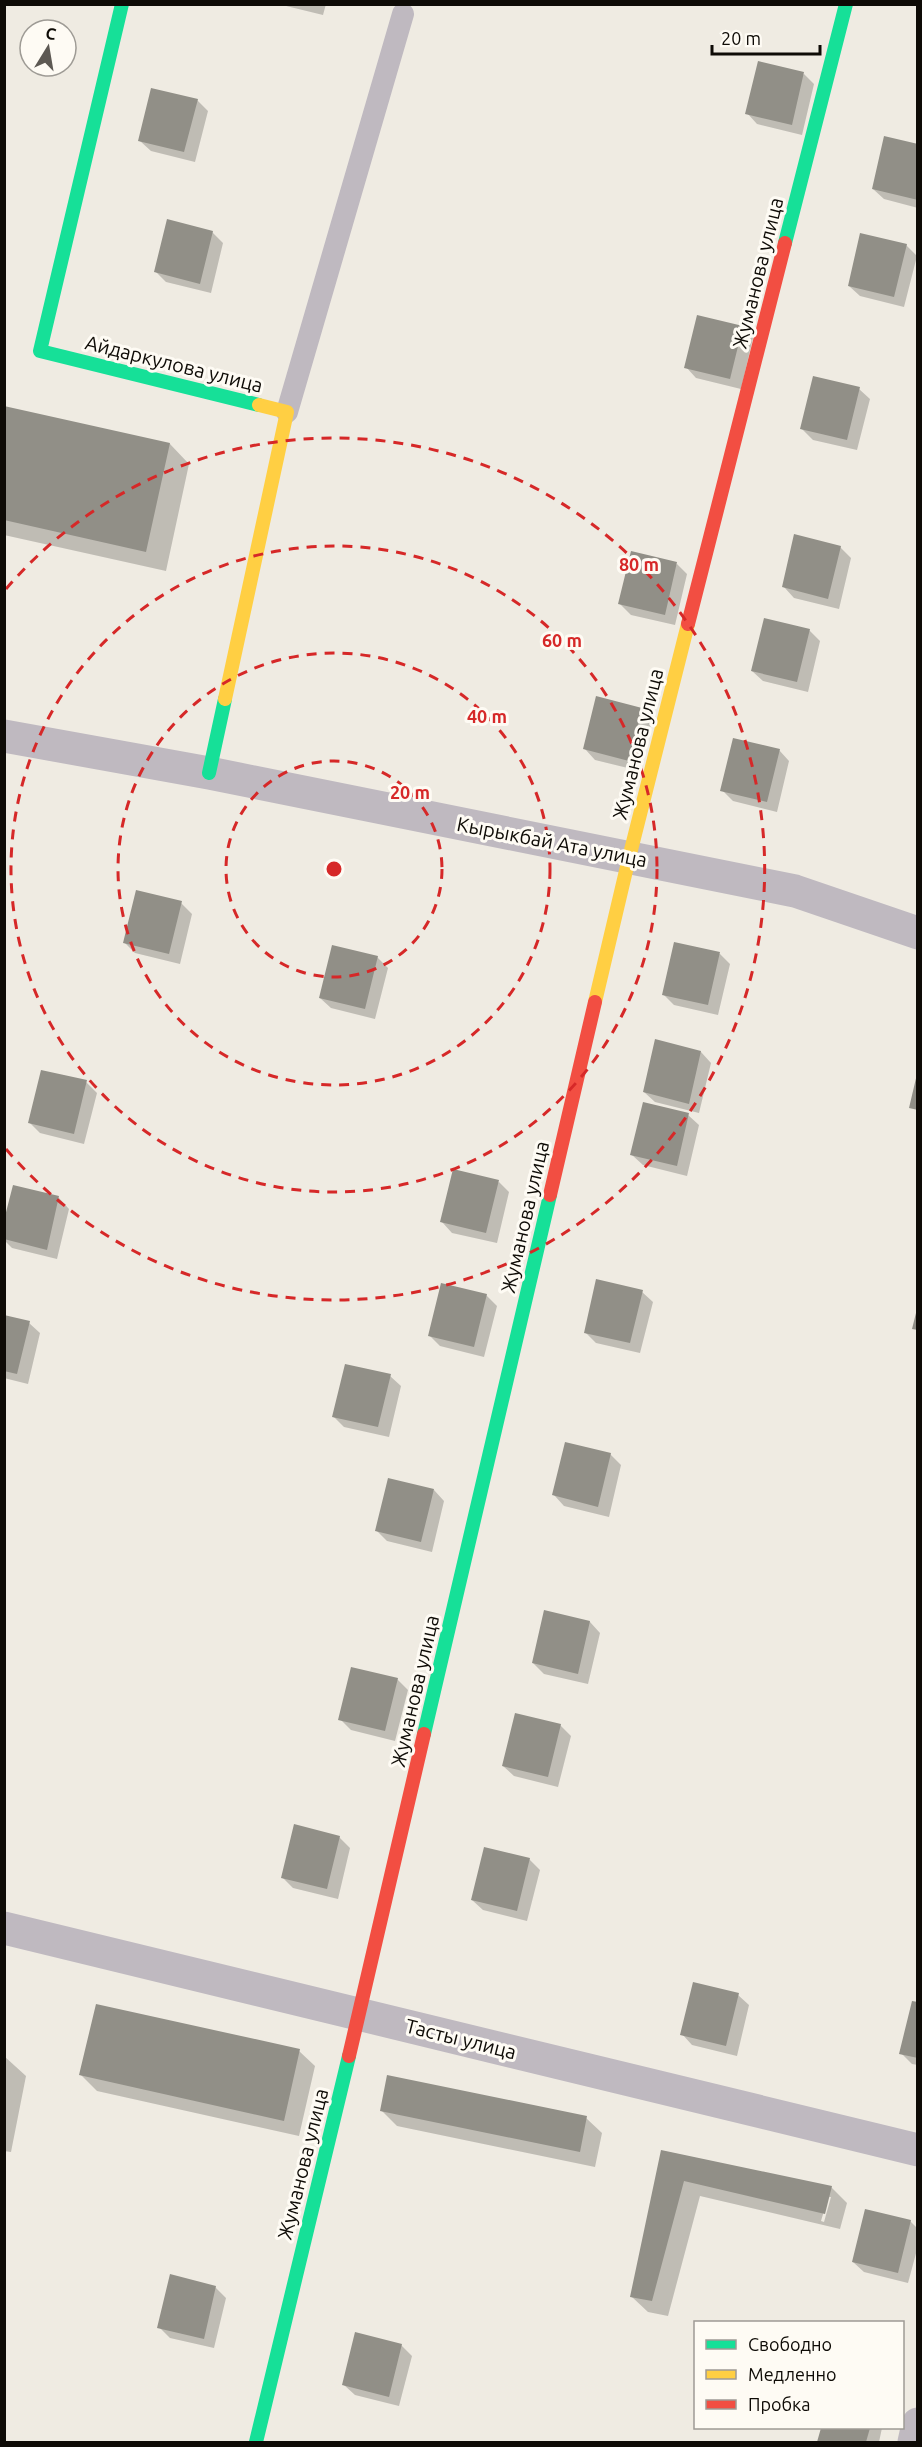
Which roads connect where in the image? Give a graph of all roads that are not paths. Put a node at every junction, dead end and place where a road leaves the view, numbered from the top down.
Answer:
1 (122, 4) edge
2 (846, 4) edge
3 (403, 14) dead end
4 (287, 412) junction
5 (4, 736) edge
6 (208, 773) junction
7 (629, 858) junction
8 (918, 933) edge
9 (4, 1928) edge
10 (359, 2014) junction
11 (918, 2150) edge
12 (918, 2424) edge
13 (256, 2442) edge
14 (914, 2442) edge

1 - 4 street, Айдаркулова улица
2 - 7 street, Жуманова улица
3 - 4 lane
4 - 6 street
5 - 6 street, Кырыкбай Ата улица
6 - 7 street, Кырыкбай Ата улица
7 - 8 street, Кырыкбай Ата улица
7 - 10 street, Жуманова улица
9 - 10 street, Тасты улица
10 - 11 street, Тасты улица
10 - 13 street, Жуманова улица
12 - 14 street

